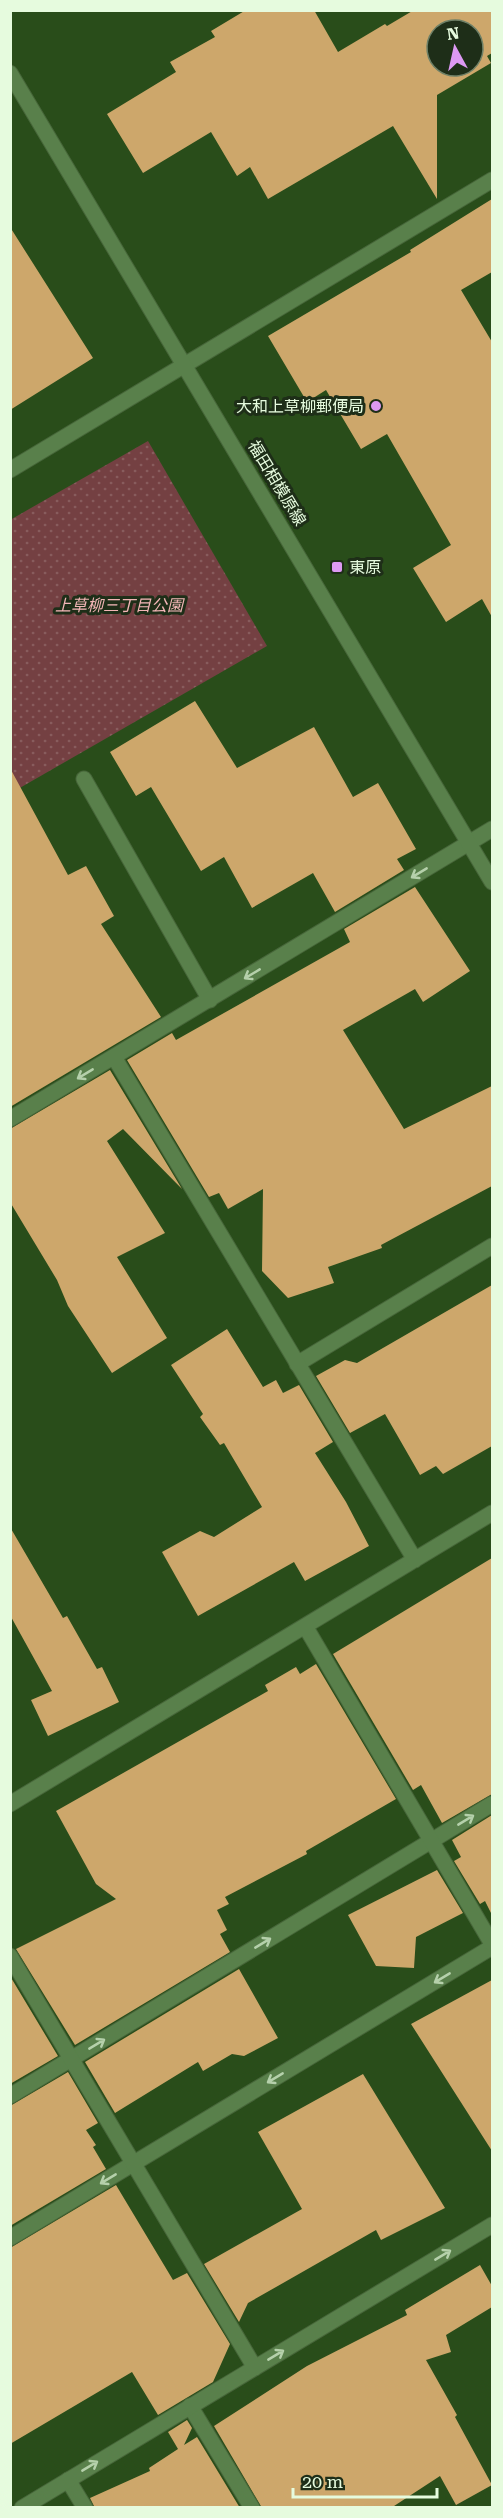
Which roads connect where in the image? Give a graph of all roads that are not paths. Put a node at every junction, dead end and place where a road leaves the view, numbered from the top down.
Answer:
1 (10, 73) edge
2 (492, 180) edge
3 (186, 365) junction
4 (10, 470) edge
5 (84, 779) dead end
6 (492, 829) edge
7 (469, 843) junction
8 (492, 882) edge
9 (210, 1000) junction
10 (114, 1057) junction
11 (10, 1119) edge
12 (492, 1246) edge
13 (297, 1364) junction
14 (492, 1513) edge
15 (415, 1560) junction
16 (304, 1626) junction
17 (10, 1804) edge
18 (492, 1804) edge
19 (431, 1841) junction
20 (492, 1946) edge
21 (10, 1956) edge
22 (72, 2059) junction
23 (10, 2096) edge
24 (134, 2163) junction
25 (492, 2224) edge
26 (10, 2238) edge
27 (255, 2367) junction
28 (190, 2406) junction
29 (68, 2480) junction
30 (22, 2508) edge
31 (85, 2508) edge
32 (252, 2508) edge

1 - 3 street, 福田相模原線
2 - 3 street
3 - 4 street
3 - 7 street, 福田相模原線
5 - 9 street
6 - 7 street
7 - 8 street, 福田相模原線
7 -> 9 street
9 - 10 street
10 -> 11 street
10 - 13 street
12 - 13 street
13 - 15 street
14 - 15 street
15 - 16 street
16 - 17 street
16 - 19 street
19 -> 18 street
19 - 20 street
22 -> 19 street
20 -> 24 street
21 - 22 street
22 - 23 street
22 - 24 street
24 -> 26 street
24 - 27 street
27 -> 25 street
27 - 28 street
29 -> 28 street
28 - 32 street
29 - 30 street
29 - 31 street

